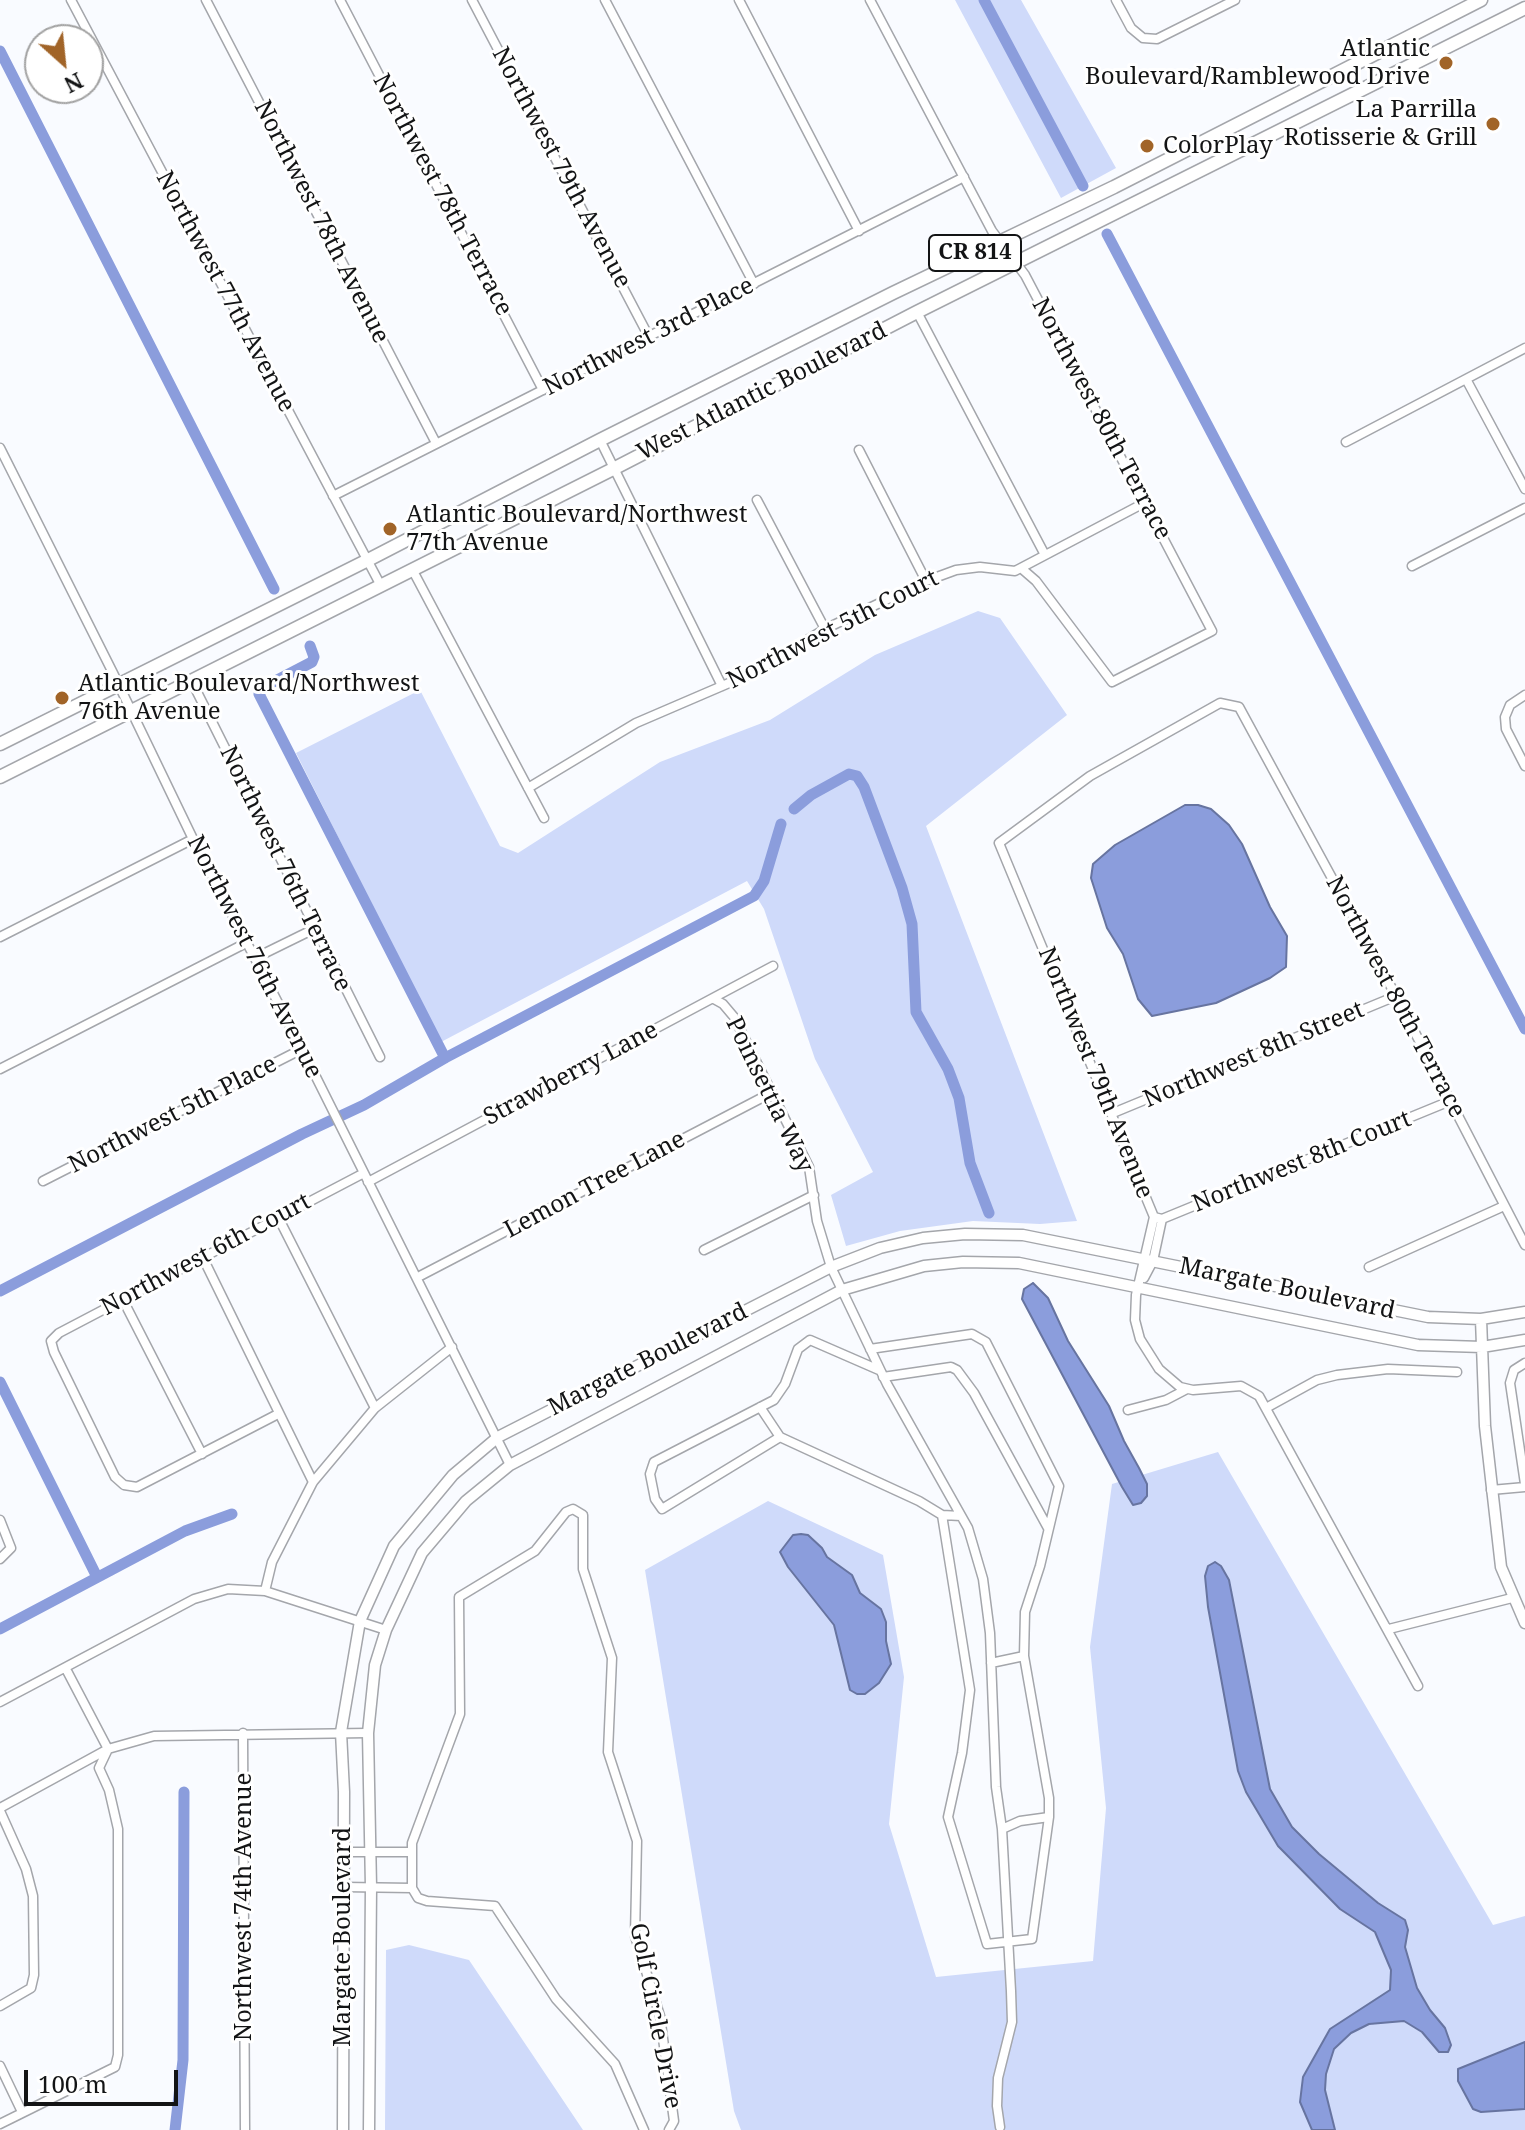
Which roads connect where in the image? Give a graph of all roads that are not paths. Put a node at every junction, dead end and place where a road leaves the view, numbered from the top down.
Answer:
1 (71, 0) edge
2 (206, 0) edge
3 (340, 0) edge
4 (472, 0) edge
5 (605, 0) edge
6 (739, 0) edge
7 (870, 0) edge
8 (1116, 0) edge
9 (1235, 0) edge
10 (1481, 0) edge
11 (1525, 8) edge
12 (964, 177) junction
13 (859, 231) junction
14 (1000, 241) junction
15 (1018, 263) junction
16 (754, 284) junction
17 (917, 312) junction
18 (649, 337) junction
19 (1525, 348) edge
20 (1466, 379) junction
21 (543, 390) junction
22 (600, 440) junction
23 (1346, 442) dead end
24 (436, 443) junction
25 (0, 448) edge
26 (859, 450) dead end
27 (615, 468) junction
28 (1525, 489) edge
29 (333, 496) junction
30 (757, 500) dead end
31 (1146, 502) junction
32 (1525, 508) edge
33 (1045, 555) junction
34 (368, 560) junction
35 (1412, 566) dead end
36 (1021, 568) junction
37 (412, 569) junction
38 (926, 581) junction
39 (380, 584) junction
40 (825, 629) junction
41 (191, 680) junction
42 (119, 684) junction
43 (722, 686) junction
44 (1525, 695) edge
45 (1239, 707) joint
46 (130, 710) junction
47 (0, 744) edge
48 (1525, 766) edge
49 (0, 777) edge
50 (528, 788) junction
51 (544, 818) dead end
52 (193, 839) junction
53 (314, 929) junction
54 (0, 937) edge
55 (246, 943) junction
56 (255, 958) junction
57 (773, 966) dead end
58 (1396, 996) junction
59 (714, 999) junction
60 (302, 1049) junction
61 (380, 1057) dead end
62 (0, 1069) edge
63 (771, 1093) junction
64 (1450, 1101) junction
65 (1113, 1113) junction
66 (366, 1177) junction
67 (43, 1181) dead end
68 (814, 1195) junction
69 (1504, 1206) junction
70 (278, 1217) junction
71 (1158, 1218) junction
72 (1525, 1245) edge
73 (704, 1250) dead end
74 (202, 1256) junction
75 (1148, 1260) junction
76 (831, 1267) junction
77 (1369, 1267) dead end
78 (418, 1277) junction
79 (1139, 1286) junction
80 (842, 1290) junction
81 (123, 1300) junction
82 (1525, 1312) edge
83 (1481, 1319) junction
84 (1525, 1340) edge
85 (452, 1347) junction
86 (1482, 1347) junction
87 (870, 1349) junction
88 (1525, 1363) edge
89 (1457, 1372) dead end
90 (882, 1374) junction
91 (1188, 1389) junction
92 (760, 1407) junction
93 (375, 1408) junction
94 (1266, 1408) junction
95 (1128, 1410) dead end
96 (278, 1414) junction
97 (498, 1437) junction
98 (780, 1437) junction
99 (202, 1454) junction
100 (510, 1465) junction
101 (313, 1482) junction
102 (1525, 1486) edge
103 (1491, 1490) junction
104 (942, 1515) junction
105 (961, 1516) junction
106 (0, 1520) edge
107 (1048, 1528) junction
108 (0, 1559) edge
109 (265, 1591) junction
110 (1512, 1598) junction
111 (360, 1621) junction
112 (1525, 1623) edge
113 (1389, 1629) junction
114 (386, 1630) junction
115 (1024, 1656) junction
116 (991, 1663) junction
117 (66, 1669) junction
118 (1418, 1686) dead end
119 (0, 1702) edge
120 (341, 1732) junction
121 (243, 1733) junction
122 (368, 1733) junction
123 (108, 1749) junction
124 (0, 1810) edge
125 (1049, 1817) junction
126 (1002, 1829) junction
127 (344, 1852) junction
128 (371, 1852) junction
129 (412, 1852) junction
130 (344, 1887) junction
131 (371, 1887) junction
132 (412, 1888) junction
133 (1008, 1943) junction
134 (0, 2006) edge
135 (0, 2066) edge
136 (22, 2112) junction
137 (0, 2124) edge
138 (1000, 2127) dead end
139 (245, 2130) edge
140 (343, 2130) edge
141 (369, 2130) edge
142 (644, 2130) edge
143 (669, 2130) edge

1 - 29 street, Northwest 77th Avenue
2 - 24 street, Northwest 78th Avenue
3 - 21 street, Northwest 78th Terrace
4 - 18 street, Northwest 79th Avenue
5 - 16 street
6 - 13 street
7 - 12 street, Northwest 80th Terrace
8 - 9 street
10 - 14 main road, West Atlantic Boulevard / CR 814
11 - 15 main road, West Atlantic Boulevard / CR 814
12 - 13 street, Northwest 3rd Place
12 - 14 street, Northwest 80th Terrace
13 - 16 street, Northwest 3rd Place
14 - 15 street, Northwest 80th Terrace
14 - 22 main road, West Atlantic Boulevard / CR 814
15 - 17 main road, West Atlantic Boulevard / CR 814
15 - 31 street, Northwest 80th Terrace
16 - 18 street, Northwest 3rd Place
17 - 27 main road, West Atlantic Boulevard / CR 814
17 - 33 street
18 - 21 street, Northwest 3rd Place
19 - 20 street
20 - 23 street
20 - 28 street
21 - 24 street, Northwest 3rd Place
22 - 27 street
22 - 34 main road, West Atlantic Boulevard / CR 814
24 - 29 street, Northwest 3rd Place
25 - 42 street, Northwest 76th Avenue
26 - 38 street
27 - 37 main road, West Atlantic Boulevard / CR 814
27 - 43 street
29 - 34 street, Northwest 77th Avenue
30 - 40 street
31 - 33 street, Northwest 5th Court
31 - 36 street, Northwest 80th Terrace
32 - 35 street
33 - 36 street, Northwest 5th Court
34 - 39 street, Northwest 77th Avenue
34 - 42 main road, West Atlantic Boulevard / CR 814
36 - 38 street, Northwest 5th Court
37 - 39 main road, West Atlantic Boulevard / CR 814
37 - 50 street
38 - 40 street, Northwest 5th Court
39 - 41 main road, West Atlantic Boulevard / CR 814
40 - 43 street, Northwest 5th Court
41 - 46 main road, West Atlantic Boulevard / CR 814
41 - 53 street, Northwest 76th Terrace
42 - 46 street, Northwest 76th Avenue
42 - 47 main road, West Atlantic Boulevard / CR 814
43 - 50 street, Northwest 5th Court
44 - 48 street
45 - 58 street, Northwest 80th Terrace
45 - 65 street, Northwest 79th Avenue
46 - 49 main road, West Atlantic Boulevard / CR 814
46 - 52 street, Northwest 76th Avenue
50 - 51 street
52 - 54 street
52 - 55 street, Northwest 76th Avenue
53 - 56 street
53 - 61 street, Northwest 76th Terrace
55 - 56 street, Northwest 76th Avenue
55 - 62 street
56 - 60 street, Northwest 76th Avenue
57 - 59 street, Strawberry Lane
58 - 64 street, Northwest 80th Terrace
58 - 65 street, Northwest 8th Street
59 - 63 street, Poinsettia Way
59 - 66 street, Strawberry Lane
60 - 66 street, Northwest 76th Avenue
60 - 67 street, Northwest 5th Place
63 - 68 street, Poinsettia Way
63 - 78 street, Lemon Tree Lane
64 - 69 street, Northwest 80th Terrace
64 - 71 street, Northwest 8th Court
65 - 71 street, Northwest 79th Avenue
66 - 70 street, Northwest 6th Court
66 - 78 street, Northwest 76th Avenue
68 - 73 street
68 - 76 street, Poinsettia Way
69 - 72 street, Northwest 80th Terrace
69 - 77 street
70 - 74 street, Northwest 6th Court
70 - 93 street
71 - 75 street, Northwest 79th Avenue
74 - 81 street, Northwest 6th Court
74 - 96 street
75 - 76 street, Margate Boulevard
75 - 79 street, Northwest 79th Avenue
75 - 83 street, Margate Boulevard
76 - 80 street, Poinsettia Way
76 - 97 street, Margate Boulevard
78 - 85 street, Northwest 76th Avenue
79 - 80 street, Margate Boulevard
79 - 86 street, Margate Boulevard
79 - 91 street
80 - 87 street, Poinsettia Way
80 - 100 street, Margate Boulevard
81 - 99 street
81 - 99 street, Northwest 6th Court
82 - 83 street, Margate Boulevard
83 - 86 street
84 - 86 street, Margate Boulevard
85 - 93 street
85 - 97 street, Northwest 76th Avenue
86 - 103 street
87 - 90 street, Poinsettia Way
87 - 107 street
88 - 102 street
89 - 94 street
90 - 92 street
90 - 105 street, Poinsettia Way
90 - 107 street
91 - 94 street
91 - 95 street
92 - 98 street
92 - 98 street
93 - 101 street
94 - 113 street
96 - 99 street
96 - 101 street
97 - 100 street, Northwest 76th Avenue
97 - 111 street, Margate Boulevard
98 - 104 street
100 - 114 street, Margate Boulevard
101 - 109 street
102 - 103 street
103 - 110 street
104 - 105 street
104 - 133 street
105 - 116 street, Poinsettia Way
106 - 108 street
107 - 115 street
109 - 111 street
109 - 117 street
110 - 112 street
110 - 113 street
111 - 114 street
111 - 120 street, Margate Boulevard
113 - 118 street
114 - 122 street, Margate Boulevard
115 - 116 street
115 - 125 street
116 - 126 street, Poinsettia Way
117 - 119 street
117 - 123 street
120 - 121 street
120 - 122 street
120 - 127 street, Margate Boulevard
121 - 123 street
121 - 139 street, Northwest 74th Avenue
122 - 128 street, Margate Boulevard
123 - 124 street
123 - 136 street
124 - 134 street
125 - 126 street
125 - 133 street
126 - 133 street, Poinsettia Way
127 - 128 street
127 - 130 street, Margate Boulevard
128 - 129 street
128 - 131 street, Margate Boulevard
129 - 132 street, Golf Circle Drive
129 - 143 street, Golf Circle Drive
130 - 131 street, Golf Circle Drive
130 - 140 street, Margate Boulevard
131 - 132 street, Golf Circle Drive
131 - 141 street, Margate Boulevard
132 - 142 street, Golf Circle Drive
133 - 138 street, Poinsettia Way
135 - 136 street
136 - 137 street

